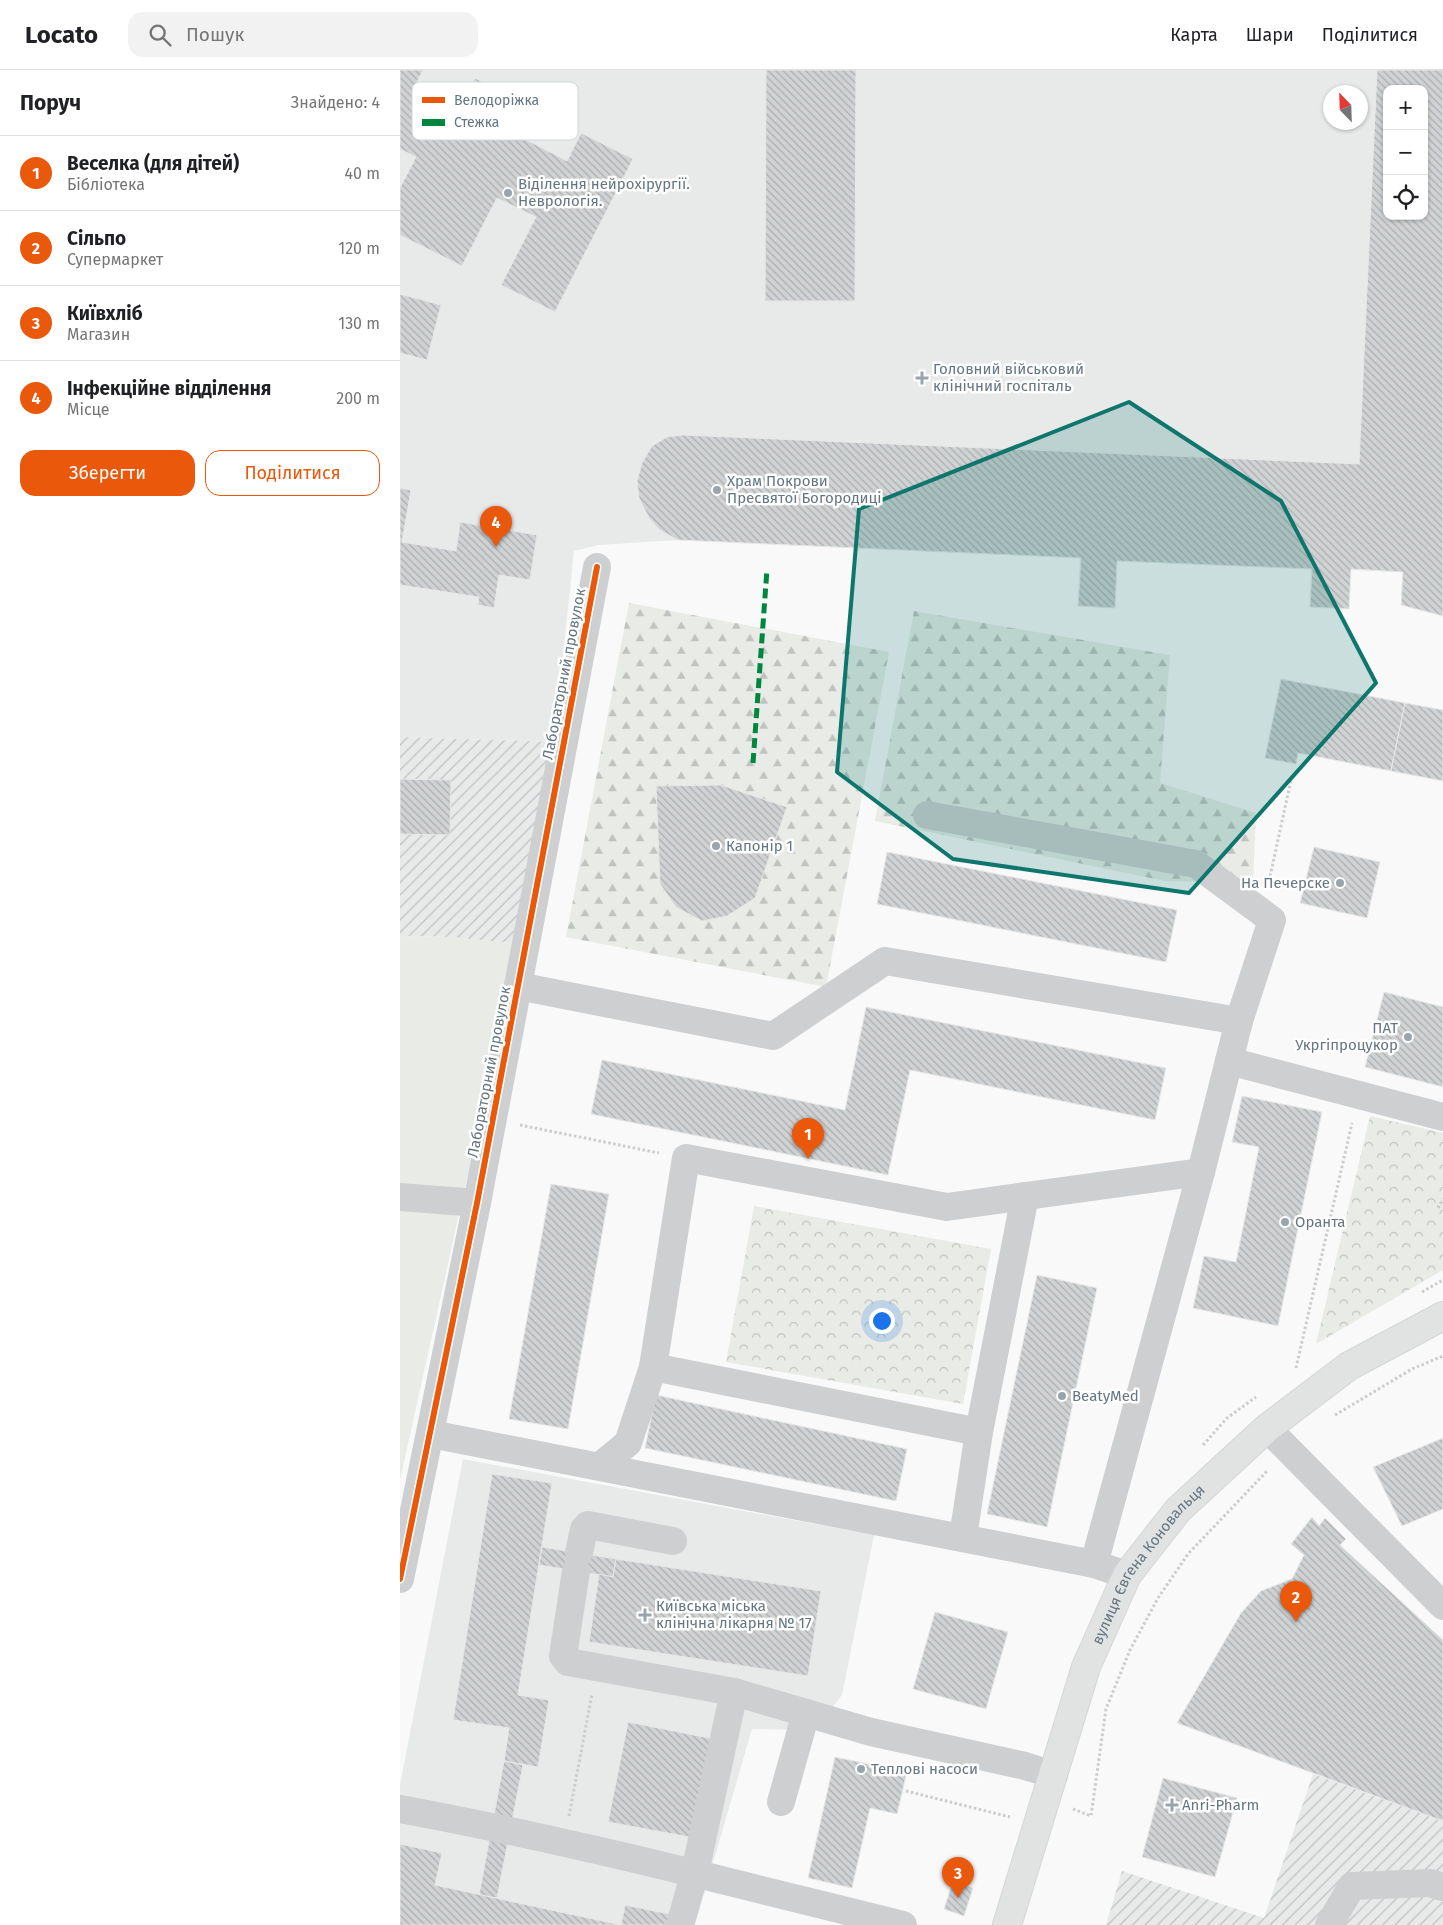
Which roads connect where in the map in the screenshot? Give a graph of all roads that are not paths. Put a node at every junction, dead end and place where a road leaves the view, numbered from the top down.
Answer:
1 (597, 567) dead end
2 (927, 816) dead end
3 (518, 986) junction
4 (1246, 1031) junction
5 (1229, 1061) junction
6 (1443, 1117) edge
7 (1201, 1172) junction
8 (1026, 1196) junction
9 (400, 1197) edge
10 (477, 1203) junction
11 (1443, 1316) edge
12 (653, 1367) junction
13 (979, 1432) junction
14 (431, 1434) junction
15 (1258, 1436) junction
16 (600, 1466) junction
17 (963, 1537) junction
18 (674, 1541) dead end
19 (1094, 1564) junction
20 (1127, 1575) junction
21 (400, 1579) edge
22 (1443, 1606) edge
23 (734, 1692) junction
24 (806, 1713) junction
25 (1054, 1775) junction
26 (781, 1802) dead end
27 (400, 1809) edge
28 (695, 1872) junction
29 (1443, 1887) edge
30 (680, 1925) edge
31 (903, 1925) edge
32 (1007, 1925) edge
33 (1329, 1925) edge

1 - 3 street, Лабораторний провулок
2 - 4 street
3 - 4 street
3 - 10 street, Лабораторний провулок
4 - 5 street
5 - 6 street
5 - 7 street
7 - 8 street
7 - 19 street
8 - 12 street
8 - 13 street
9 - 10 street
10 - 14 street, Лабораторний провулок
11 - 15 main road, вулиця Євгена Коновальця
12 - 13 street
12 - 16 street
13 - 17 street
14 - 16 street
14 - 21 street, Лабораторний провулок
15 - 20 main road, вулиця Євгена Коновальця
15 - 22 street
16 - 17 street
17 - 19 street
18 - 23 street
19 - 20 street
20 - 25 main road, вулиця Євгена Коновальця
23 - 24 street
23 - 28 street
24 - 25 street
24 - 26 street
25 - 32 main road, вулиця Євгена Коновальця
27 - 28 street
28 - 30 street
28 - 31 street
29 - 33 street

